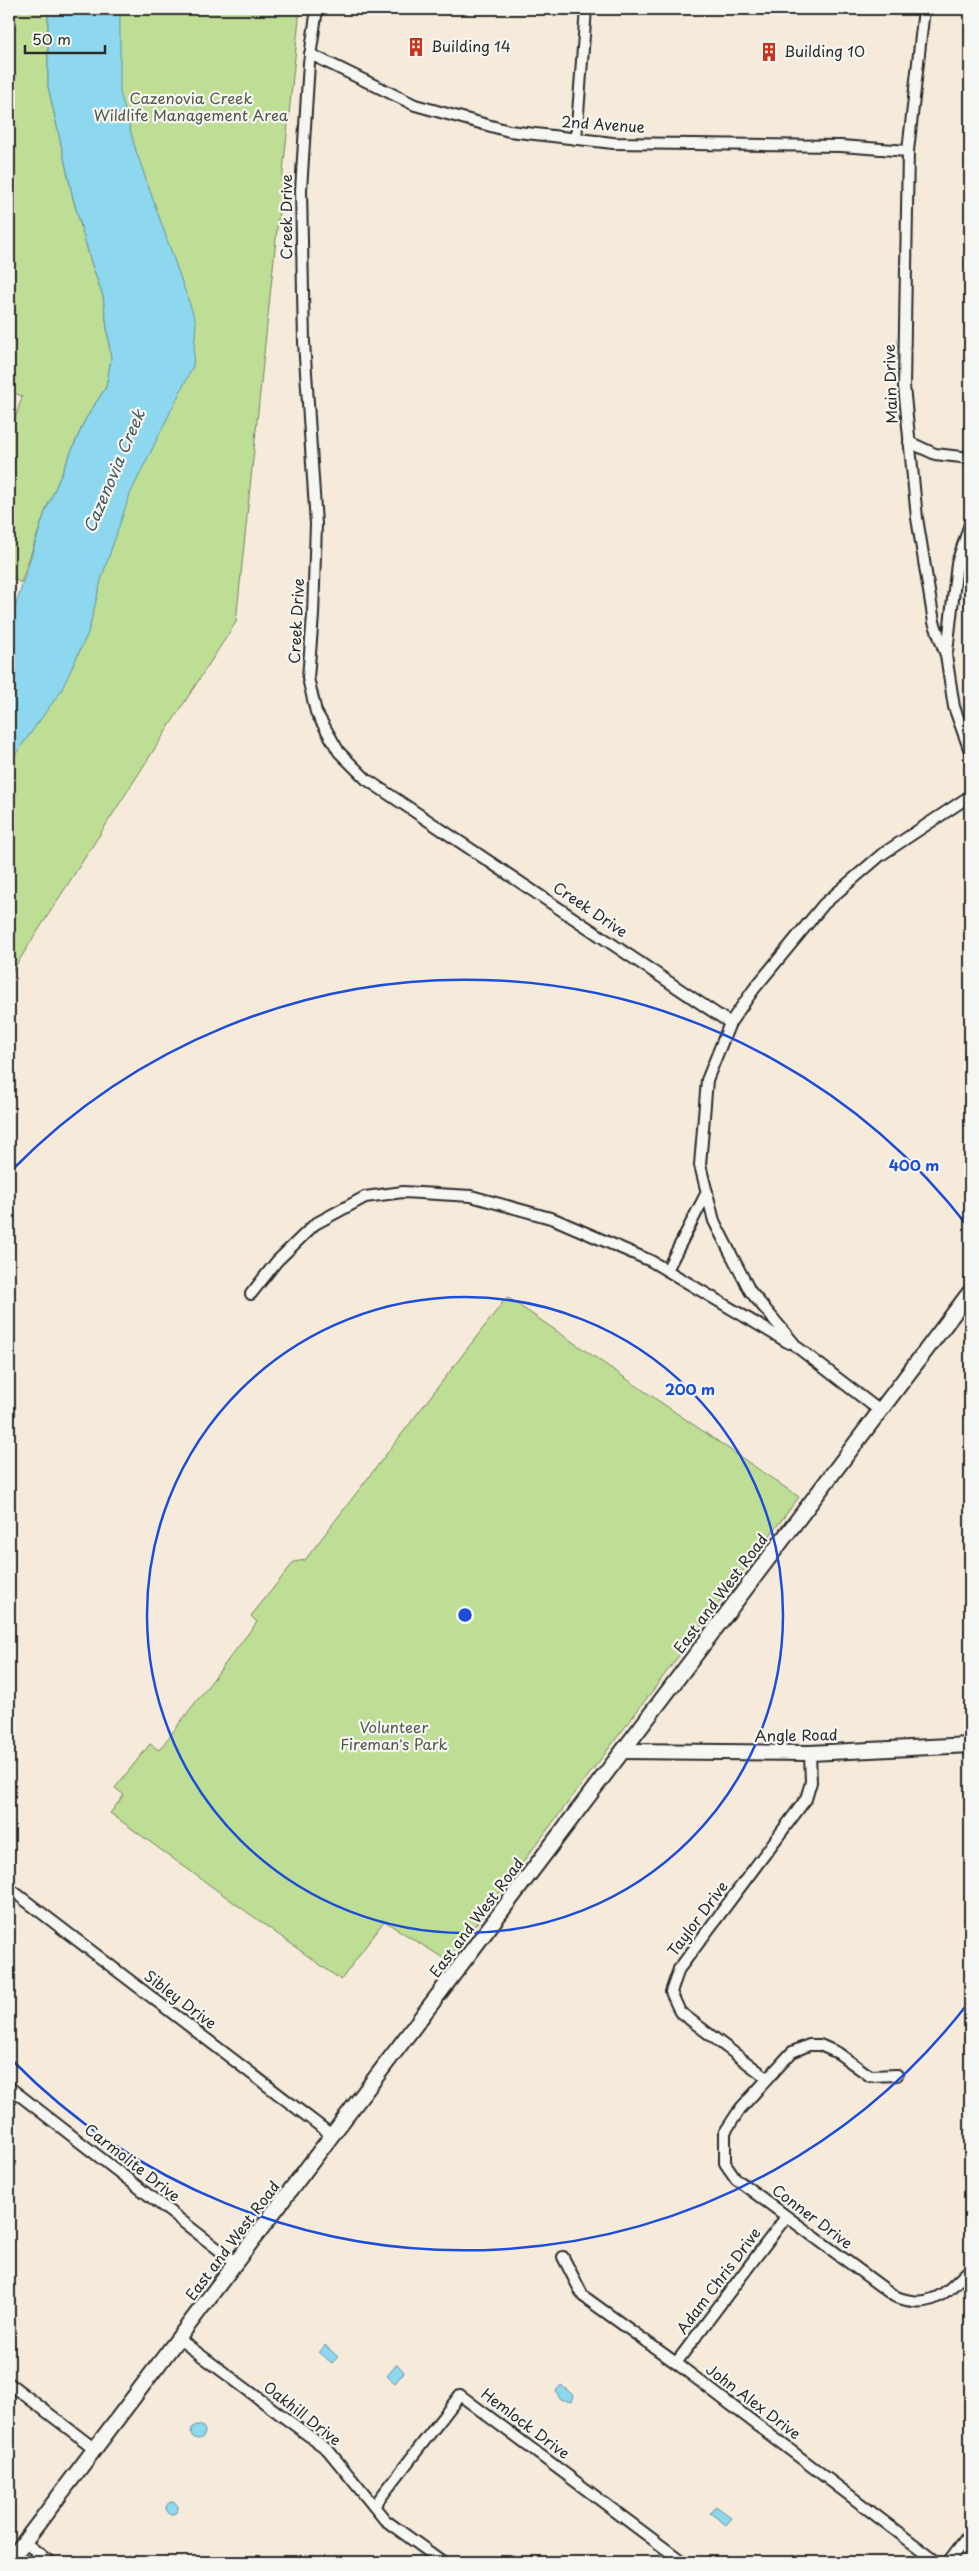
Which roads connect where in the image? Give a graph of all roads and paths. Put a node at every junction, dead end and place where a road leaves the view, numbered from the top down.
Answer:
1 (317, 9) edge
2 (586, 9) edge
3 (924, 9) edge
4 (310, 54) junction
5 (576, 139) junction
6 (908, 151) junction
7 (909, 442) junction
8 (970, 458) edge
9 (970, 524) edge
10 (946, 655) junction
11 (970, 752) edge
12 (970, 796) edge
13 (730, 1023) junction
14 (707, 1192) junction
15 (667, 1270) junction
16 (970, 1292) edge
17 (251, 1294) dead end
18 (796, 1347) junction
19 (880, 1411) junction
20 (970, 1745) edge
21 (622, 1751) junction
22 (810, 1753) junction
23 (9, 1888) edge
24 (897, 2075) dead end
25 (767, 2078) junction
26 (9, 2087) edge
27 (333, 2136) junction
28 (786, 2217) junction
29 (563, 2257) dead end
30 (236, 2263) junction
31 (970, 2269) edge
32 (179, 2339) junction
33 (676, 2363) junction
34 (9, 2383) edge
35 (95, 2449) junction
36 (374, 2506) junction
37 (970, 2533) edge
38 (24, 2542) junction
39 (9, 2562) edge
40 (50, 2562) edge
41 (443, 2562) edge
42 (683, 2562) edge
43 (937, 2562) edge
44 (948, 2562) edge

1 - 4 street, Creek Drive
2 - 5 street
3 - 6 street, Main Drive
4 - 5 street, 2nd Avenue
4 - 13 street, Creek Drive
5 - 6 street, 2nd Avenue
6 - 7 street, Main Drive
7 - 8 street
7 - 10 street, Main Drive
9 - 10 street
10 - 11 street, Main Drive
12 - 13 street
13 - 14 street
14 - 15 street
14 - 18 street
15 - 17 street
15 - 18 street
16 - 19 street, East and West Road
18 - 19 street
19 - 21 street, East and West Road
20 - 22 street, Angle Road
21 - 22 street, Angle Road
21 - 27 street, East and West Road
22 - 25 street, Taylor Drive
23 - 27 street, Sibley Drive
24 - 25 street, Conner Drive
25 - 28 street, Conner Drive
26 - 30 street, Carmolite Drive
27 - 30 street, East and West Road
28 - 31 street, Conner Drive
28 - 33 street, Adam Chris Drive
29 - 33 street, John Alex Drive
30 - 32 street, East and West Road
32 - 35 street, East and West Road
32 - 36 street, Oakhill Drive
33 - 43 street, John Alex Drive
34 - 35 street
35 - 38 street, East and West Road
36 - 41 street, Oakhill Drive
36 - 42 street, Hemlock Drive
37 - 44 street
38 - 39 street, East and West Road
38 - 40 street

